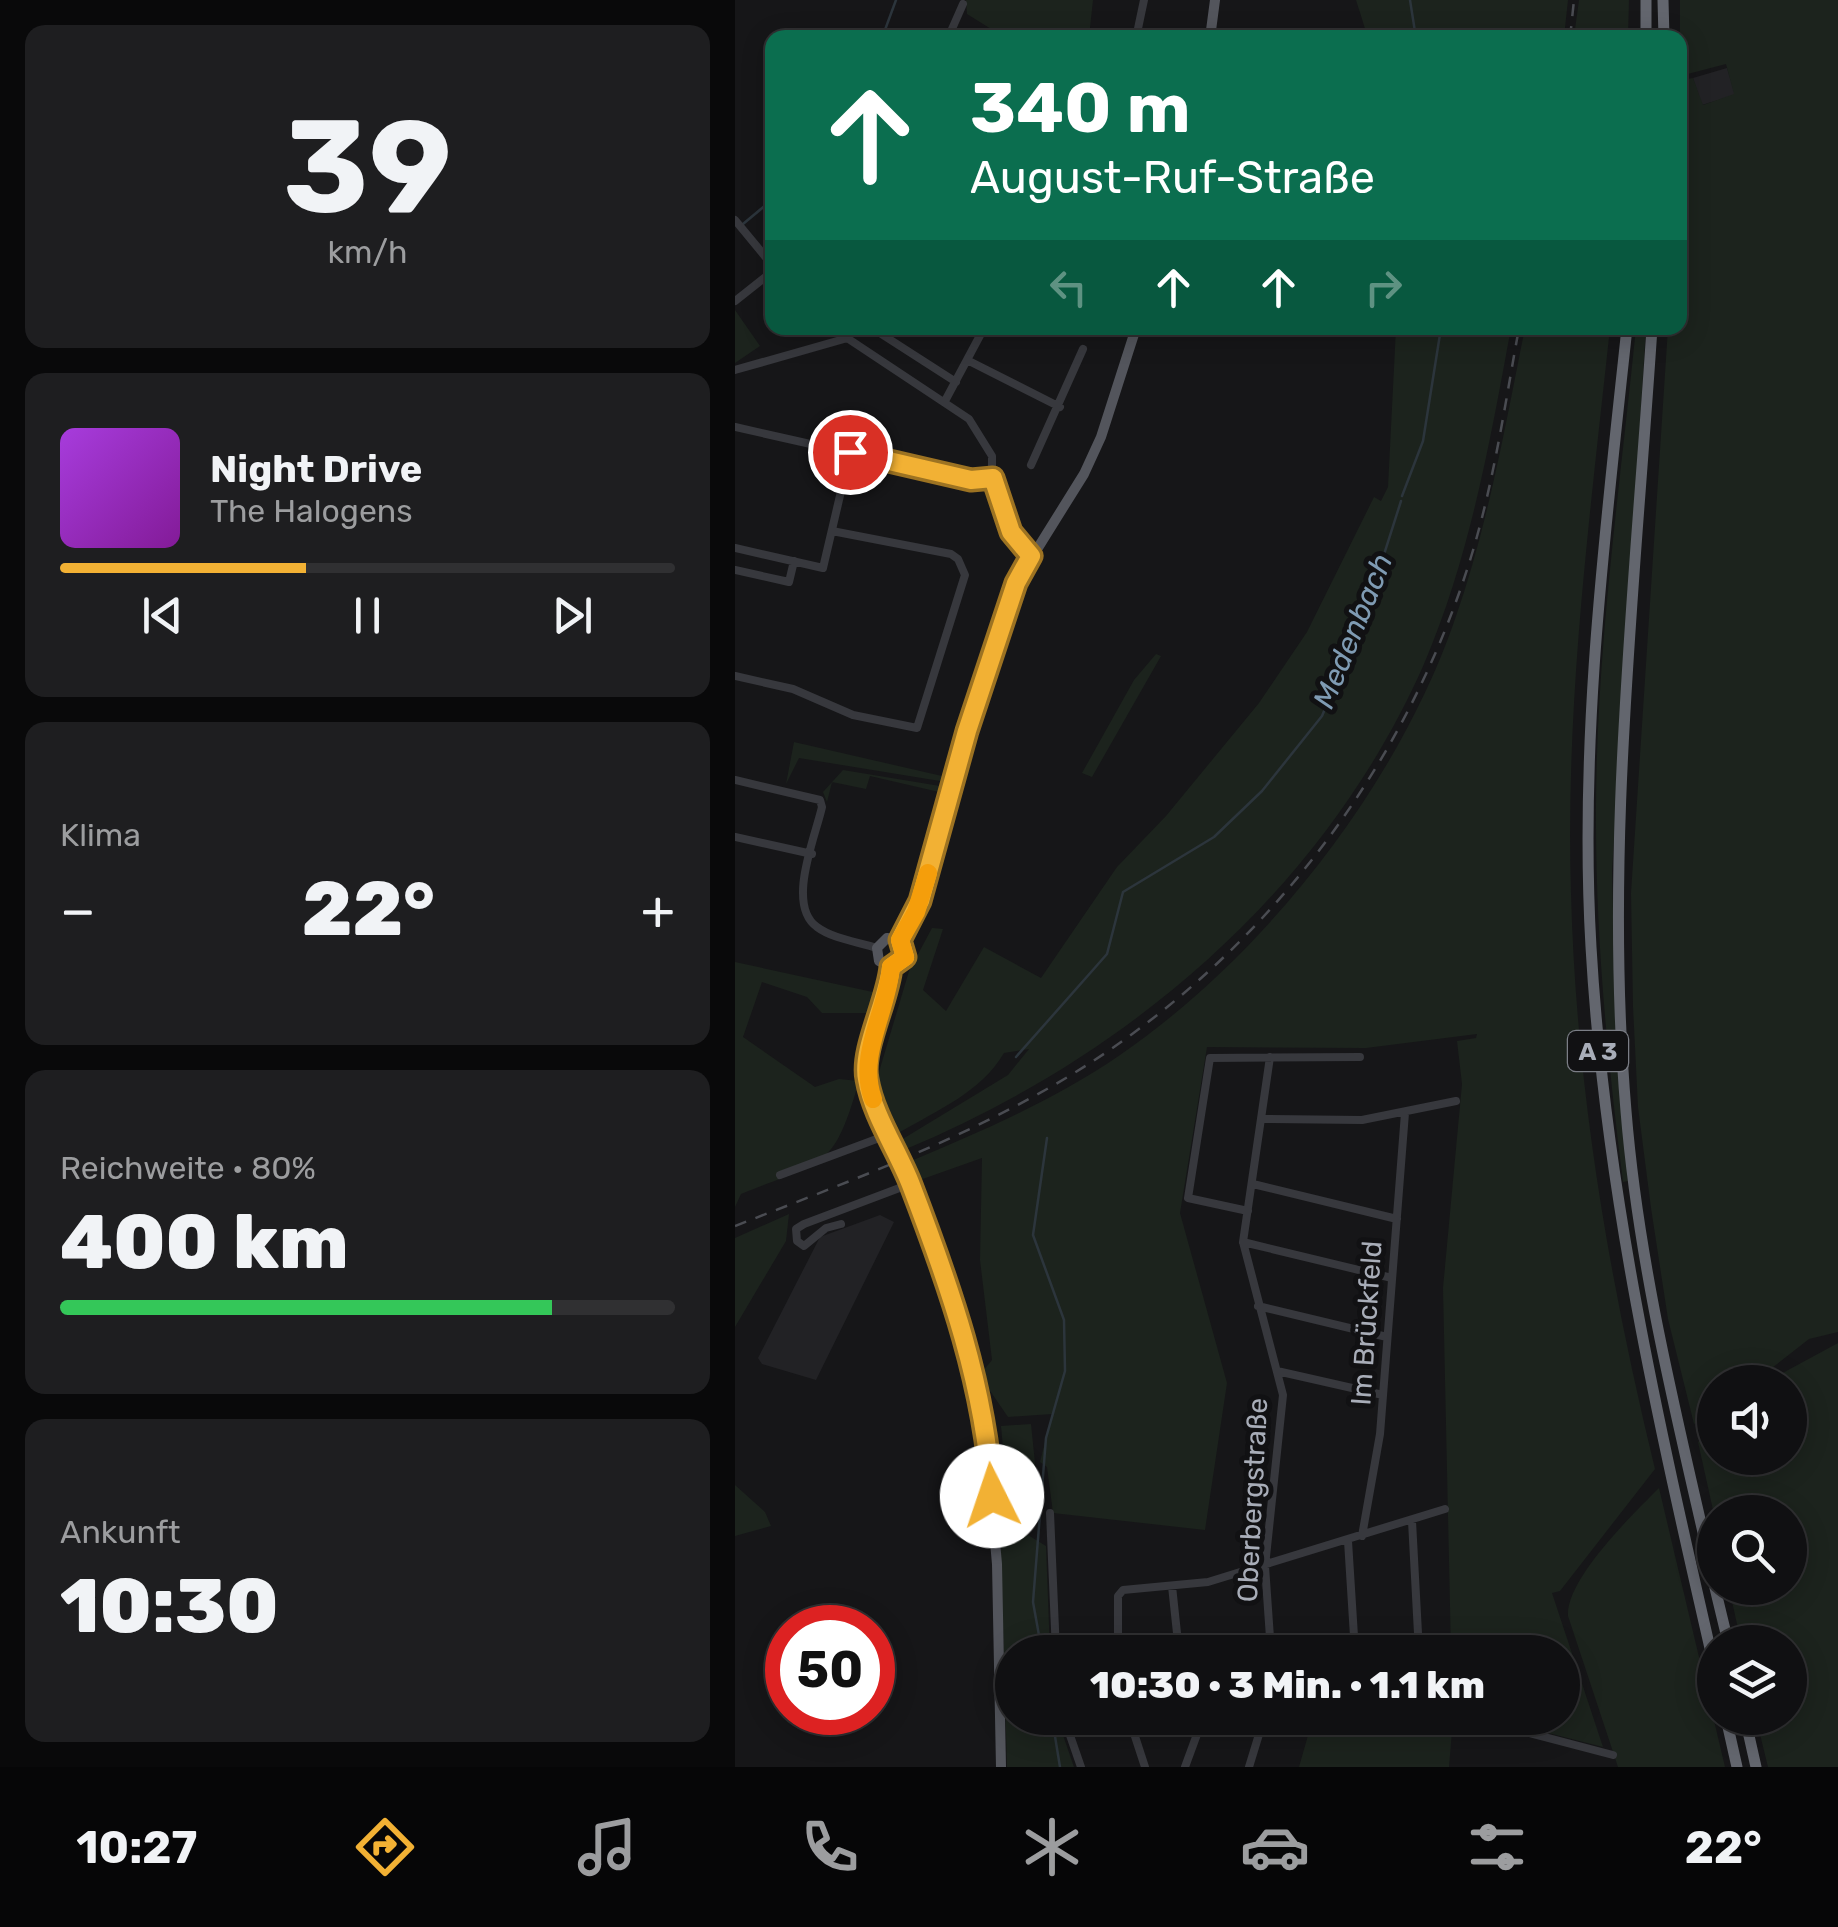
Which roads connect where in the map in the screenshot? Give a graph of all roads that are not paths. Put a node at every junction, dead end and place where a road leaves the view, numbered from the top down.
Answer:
1 (1144, 0) edge
2 (1215, 0) edge
3 (1646, 0) edge
4 (1663, 0) edge
5 (963, 4) dead end
6 (952, 30) edge
7 (1138, 30) edge
8 (1212, 30) edge
9 (1645, 30) edge
10 (1664, 30) edge
11 (738, 224) edge
12 (765, 258) edge
13 (765, 275) edge
14 (735, 301) edge
15 (840, 335) edge
16 (883, 335) edge
17 (981, 335) edge
18 (1134, 335) edge
19 (1626, 335) edge
20 (1652, 335) edge
21 (844, 339) junction
22 (1083, 349) dead end
23 (969, 360) junction
24 (735, 370) edge
25 (956, 382) junction
26 (945, 401) junction
27 (1060, 407) junction
28 (735, 427) edge
29 (850, 452) junction
30 (1031, 465) dead end
31 (993, 478) junction
32 (832, 531) junction
33 (735, 548) edge
34 (1031, 556) junction
35 (794, 561) junction
36 (735, 570) edge
37 (735, 676) edge
38 (735, 780) edge
39 (735, 837) edge
40 (811, 854) junction
41 (900, 940) junction
42 (877, 948) junction
43 (891, 967) junction
44 (1269, 1057) junction
45 (1360, 1057) dead end
46 (1456, 1101) dead end
47 (1405, 1113) junction
48 (1263, 1119) junction
49 (890, 1134) junction
50 (779, 1175) dead end
51 (911, 1184) junction
52 (1253, 1184) junction
53 (1249, 1211) junction
54 (1397, 1219) junction
55 (841, 1224) dead end
56 (1243, 1242) junction
57 (1392, 1278) junction
58 (1258, 1306) junction
59 (1387, 1337) junction
60 (1277, 1371) junction
61 (1383, 1395) junction
62 (1697, 1507) edge
63 (1445, 1509) dead end
64 (1051, 1513) dead end
65 (1412, 1522) junction
66 (1362, 1536) junction
67 (1348, 1540) junction
68 (1265, 1566) junction
69 (1172, 1586) junction
70 (1705, 1625) edge
71 (1055, 1635) edge
72 (1118, 1635) edge
73 (1177, 1635) edge
74 (1270, 1635) edge
75 (1354, 1635) edge
76 (1418, 1635) edge
77 (1070, 1735) edge
78 (1135, 1735) edge
79 (1197, 1735) edge
80 (1258, 1735) edge
81 (1535, 1735) edge
82 (1730, 1735) edge
83 (1749, 1735) edge
84 (1613, 1756) dead end
85 (1001, 1767) edge
86 (1081, 1767) edge
87 (1145, 1767) edge
88 (1185, 1767) edge
89 (1249, 1767) edge
90 (1737, 1767) edge
91 (1756, 1767) edge

1 - 7 street
2 - 8 main road
3 - 9 highway
4 - 10 highway
5 - 6 street
11 - 12 street
13 - 14 street
15 - 21 street
16 - 25 street
17 - 23 street
18 - 34 main road
19 - 70 highway, A 3
20 - 62 highway, A 3
21 - 24 street
21 - 26 street
22 - 27 street
23 - 25 street
23 - 27 street
25 - 26 street
26 - 31 street
27 - 30 street
28 - 29 street
29 - 31 street
29 - 32 street
31 - 34 street
32 - 35 street
32 - 37 street
33 - 35 street
34 - 41 main road
35 - 36 street
38 - 40 street
39 - 40 street
40 - 42 street
41 - 42 main road
41 - 43 main road
42 - 43 main road
43 - 49 main road
44 - 45 street
44 - 48 street, Oberbergstraße
44 - 53 street
46 - 47 street
47 - 48 street
47 - 54 street, Im Brückfeld
48 - 52 street, Oberbergstraße
49 - 50 street
49 - 51 main road
51 - 55 street
51 - 85 main road
52 - 53 street, Oberbergstraße
52 - 54 street
53 - 56 street, Oberbergstraße
54 - 57 street, Im Brückfeld
56 - 57 street
56 - 58 street, Oberbergstraße
57 - 59 street, Im Brückfeld
58 - 59 street
58 - 60 street, Oberbergstraße
59 - 61 street, Im Brückfeld
60 - 61 street
60 - 68 street, Oberbergstraße
61 - 66 street, Im Brückfeld
63 - 65 street
64 - 71 street
65 - 66 street
65 - 76 street
66 - 67 street
67 - 68 street
67 - 75 street
68 - 69 street
68 - 74 street, Oberbergstraße
69 - 72 street
69 - 73 street
77 - 86 street
78 - 87 street
79 - 88 street
80 - 89 street
81 - 84 street
82 - 90 highway
83 - 91 highway

